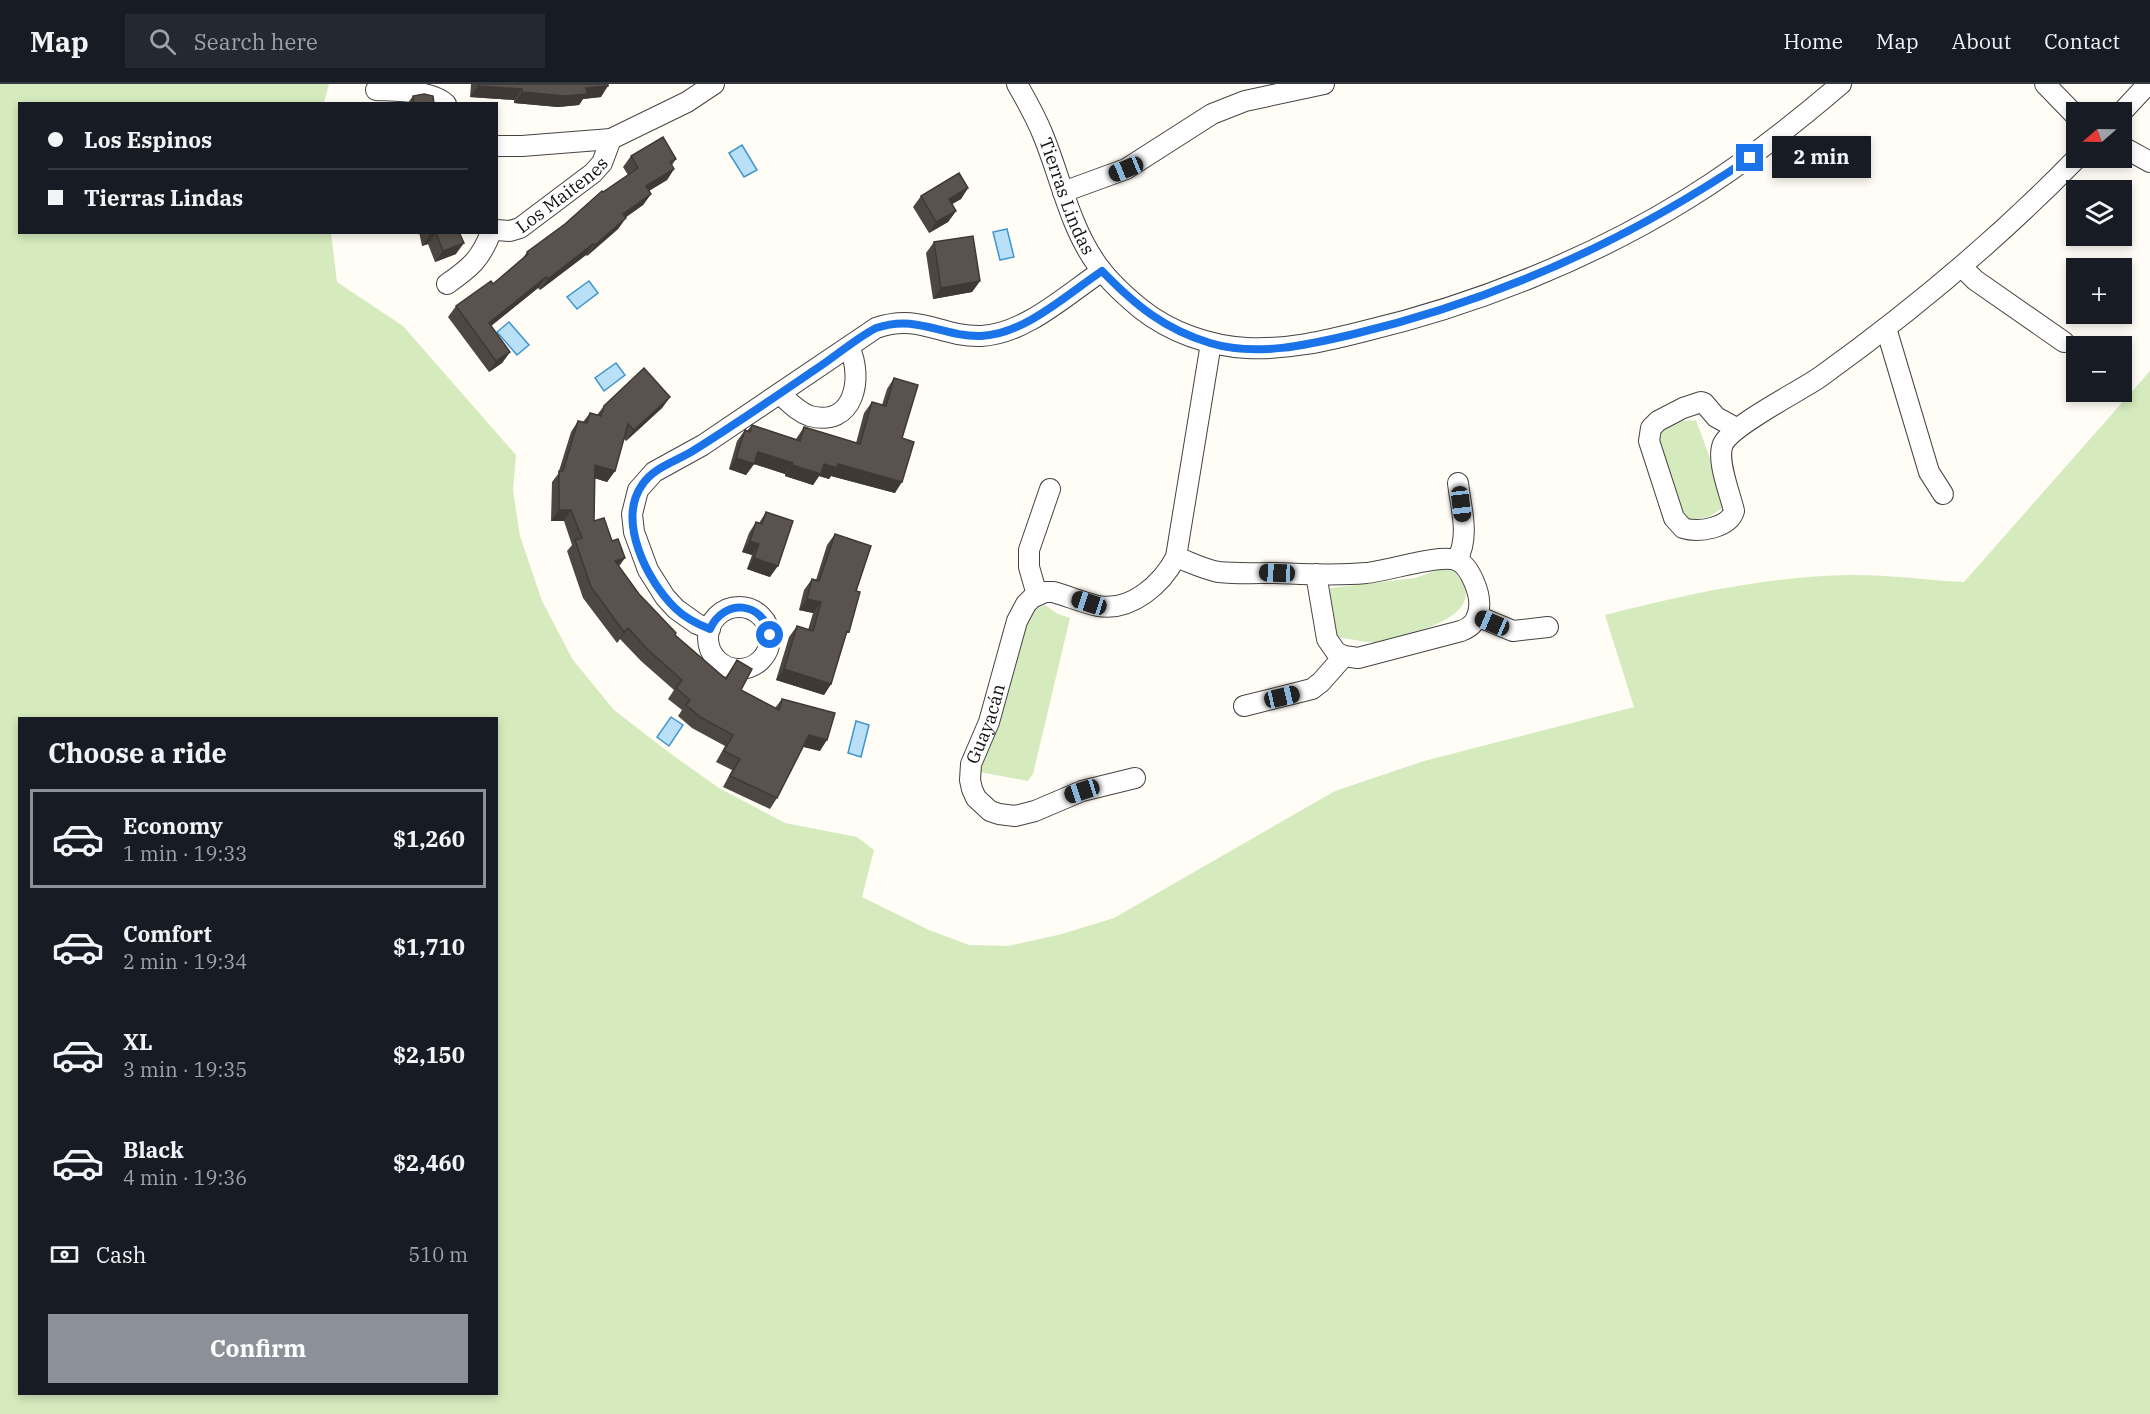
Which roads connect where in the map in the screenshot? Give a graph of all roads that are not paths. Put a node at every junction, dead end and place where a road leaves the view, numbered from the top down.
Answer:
1 (714, 84) edge
2 (1017, 84) edge
3 (1323, 84) edge
4 (1841, 84) edge
5 (2045, 84) edge
6 (2148, 84) edge
7 (376, 90) dead end
8 (443, 102) edge
9 (2131, 102) edge
10 (2066, 106) edge
11 (611, 139) junction
12 (498, 146) edge
13 (2132, 152) edge
14 (2150, 162) edge
15 (2067, 168) edge
16 (1063, 192) junction
17 (498, 230) edge
18 (490, 234) edge
19 (1962, 267) junction
20 (1102, 271) junction
21 (447, 284) dead end
22 (1886, 328) junction
23 (2064, 342) dead end
24 (1211, 343) junction
25 (849, 347) junction
26 (780, 394) junction
27 (1736, 428) junction
28 (1458, 483) dead end
29 (1050, 489) dead end
30 (1942, 494) dead end
31 (1176, 557) junction
32 (1457, 560) junction
33 (1316, 574) junction
34 (1037, 595) junction
35 (1477, 616) junction
36 (1548, 627) dead end
37 (710, 629) dead end
38 (1344, 656) junction
39 (1244, 706) dead end
40 (1135, 778) dead end

1 - 11 street, Los Maitenes
2 - 16 street, Tierras Lindas
3 - 16 street
4 - 24 street, Tierras Lindas
5 - 10 street
6 - 9 street
7 - 8 street
11 - 12 street, Los Maitenes
11 - 17 street, Los Maitenes
13 - 14 street
15 - 19 street
16 - 20 street, Tierras Lindas
18 - 21 street, Los Maitenes
19 - 22 street
19 - 23 street
20 - 24 street, Tierras Lindas
20 - 25 street
22 - 27 street
22 - 30 street
24 - 31 street
25 - 26 street
25 - 26 street
26 - 37 street
27 - 27 street
28 - 32 street
29 - 34 street
31 - 33 street
31 - 34 street
32 - 33 street
32 - 35 street
33 - 38 street
34 - 40 street, Guayacán
35 - 36 street
35 - 38 street
38 - 39 street

